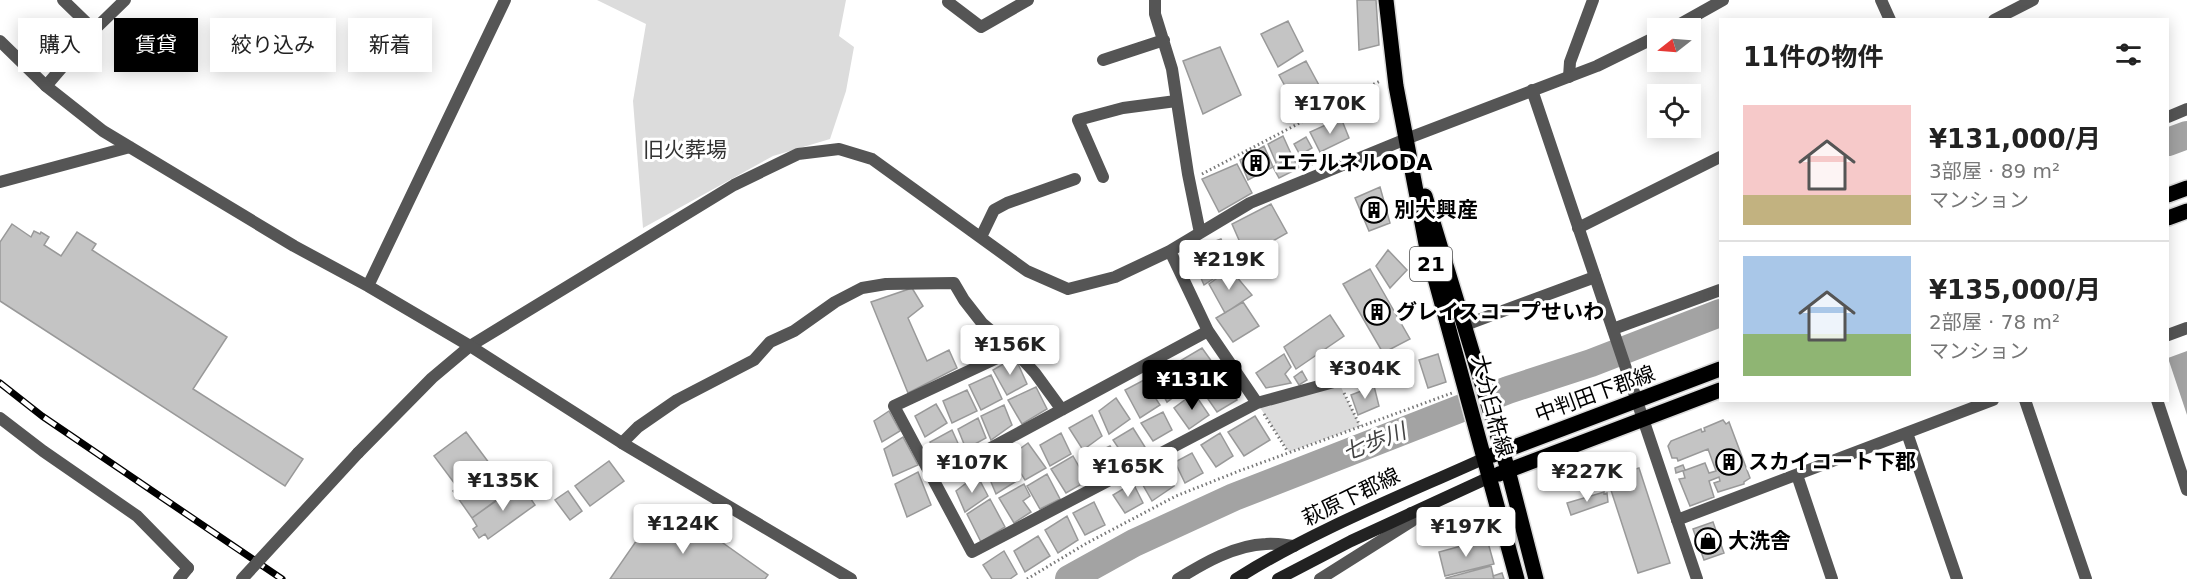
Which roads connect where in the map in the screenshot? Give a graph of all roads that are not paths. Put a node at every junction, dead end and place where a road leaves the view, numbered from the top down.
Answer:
1 (63, 0) edge
2 (125, 0) edge
3 (505, 0) edge
4 (1028, 0) edge
5 (1155, 0) edge
6 (1386, 0) edge
7 (1593, 0) edge
8 (1723, 0) edge
9 (1881, 0) edge
10 (2033, 0) edge
11 (948, 2) dead end
12 (82, 18) edge
13 (1691, 18) edge
14 (1889, 18) edge
15 (1998, 18) edge
16 (102, 22) edge
17 (1164, 40) junction
18 (0, 41) edge
19 (1647, 42) edge
20 (1102, 60) dead end
21 (57, 72) edge
22 (1569, 76) junction
23 (45, 86) junction
24 (1532, 90) junction
25 (1176, 101) junction
26 (2187, 109) edge
27 (2169, 117) edge
28 (1406, 139) junction
29 (130, 147) junction
30 (1719, 158) edge
31 (1103, 177) dead end
32 (1075, 179) dead end
33 (0, 182) edge
34 (2187, 188) edge
35 (2169, 195) edge
36 (2187, 211) edge
37 (2169, 218) edge
38 (1578, 228) junction
39 (1200, 233) junction
40 (981, 237) junction
41 (1170, 251) junction
42 (1595, 277) junction
43 (368, 286) junction
44 (1719, 290) edge
45 (1465, 326) junction
46 (2187, 328) edge
47 (1208, 331) junction
48 (1614, 331) junction
49 (2169, 335) edge
50 (470, 346) junction
51 (1014, 350) junction
52 (1381, 369) dead end
53 (1719, 369) edge
54 (1719, 390) edge
55 (1637, 401) junction
56 (1988, 402) edge
57 (2026, 402) edge
58 (2158, 402) edge
59 (1257, 403) junction
60 (1062, 410) junction
61 (0, 418) edge
62 (1644, 420) junction
63 (1908, 433) junction
64 (622, 443) junction
65 (1502, 451) junction
66 (1485, 458) junction
67 (1508, 470) junction
68 (1797, 475) junction
69 (1490, 477) junction
70 (933, 479) junction
71 (2187, 490) edge
72 (1411, 513) junction
73 (1677, 520) junction
74 (1294, 546) junction
75 (1239, 577) edge
76 (179, 579) edge
77 (242, 579) edge
78 (851, 579) edge
79 (1178, 579) edge
80 (1278, 579) edge
81 (1320, 579) edge
82 (1517, 579) edge
83 (1536, 579) edge
84 (1697, 579) edge
85 (1832, 579) edge
86 (1957, 579) edge
87 (2086, 579) edge

1 - 12 street
2 - 16 street
3 - 43 street
4 - 11 street
5 - 17 street
6 - 28 main road, 大分臼杵線 / 21
7 - 22 street
8 - 13 street
9 - 14 street
10 - 15 street
17 - 20 street
17 - 25 street
18 - 23 street
19 - 22 street
21 - 23 street
22 - 24 street
23 - 29 street
24 - 28 street
24 - 38 street
25 - 31 street
25 - 39 street
26 - 27 street
28 - 39 street
28 - 45 main road, 大分臼杵線 / 21
28 - 66 main road, 大分臼杵線 / 21
29 - 33 street
29 - 43 street
30 - 38 street
32 - 40 street
34 - 35 main road
36 - 37 main road
38 - 42 street
39 - 41 street
40 - 41 street
40 - 50 street
41 - 47 street
42 - 45 street
42 - 48 street
43 - 50 street
44 - 48 street
45 - 65 main road, 大分臼杵線 / 21
46 - 49 street
47 - 59 street
47 - 60 street
48 - 55 street
50 - 64 street
50 - 77 street, bridge
51 - 60 street
51 - 64 street
51 - 70 street
52 - 59 street
53 - 55 main road, 中判田下郡線
54 - 62 main road, 中判田下郡線
55 - 62 street
55 - 65 main road, 中判田下郡線
56 - 63 street
57 - 87 street
58 - 71 street
59 - 70 street
60 - 70 street
61 - 76 street
62 - 67 main road, 中判田下郡線
62 - 73 street
63 - 68 street
63 - 86 street
64 - 78 street
65 - 66 main road, 中判田下郡線
65 - 67 main road, 大分臼杵線 / 21
66 - 69 main road, 大分臼杵線 / 21
66 - 74 main road, 萩原下郡線
67 - 69 main road, 中判田下郡線
67 - 83 main road, 大分臼杵線 / 21
68 - 73 street
68 - 85 street
69 - 72 main road, 萩原下郡線
69 - 82 main road, 大分臼杵線 / 21
72 - 80 main road, 萩原下郡線
72 - 81 street
73 - 84 street
74 - 75 main road, 萩原下郡線
74 - 79 street

